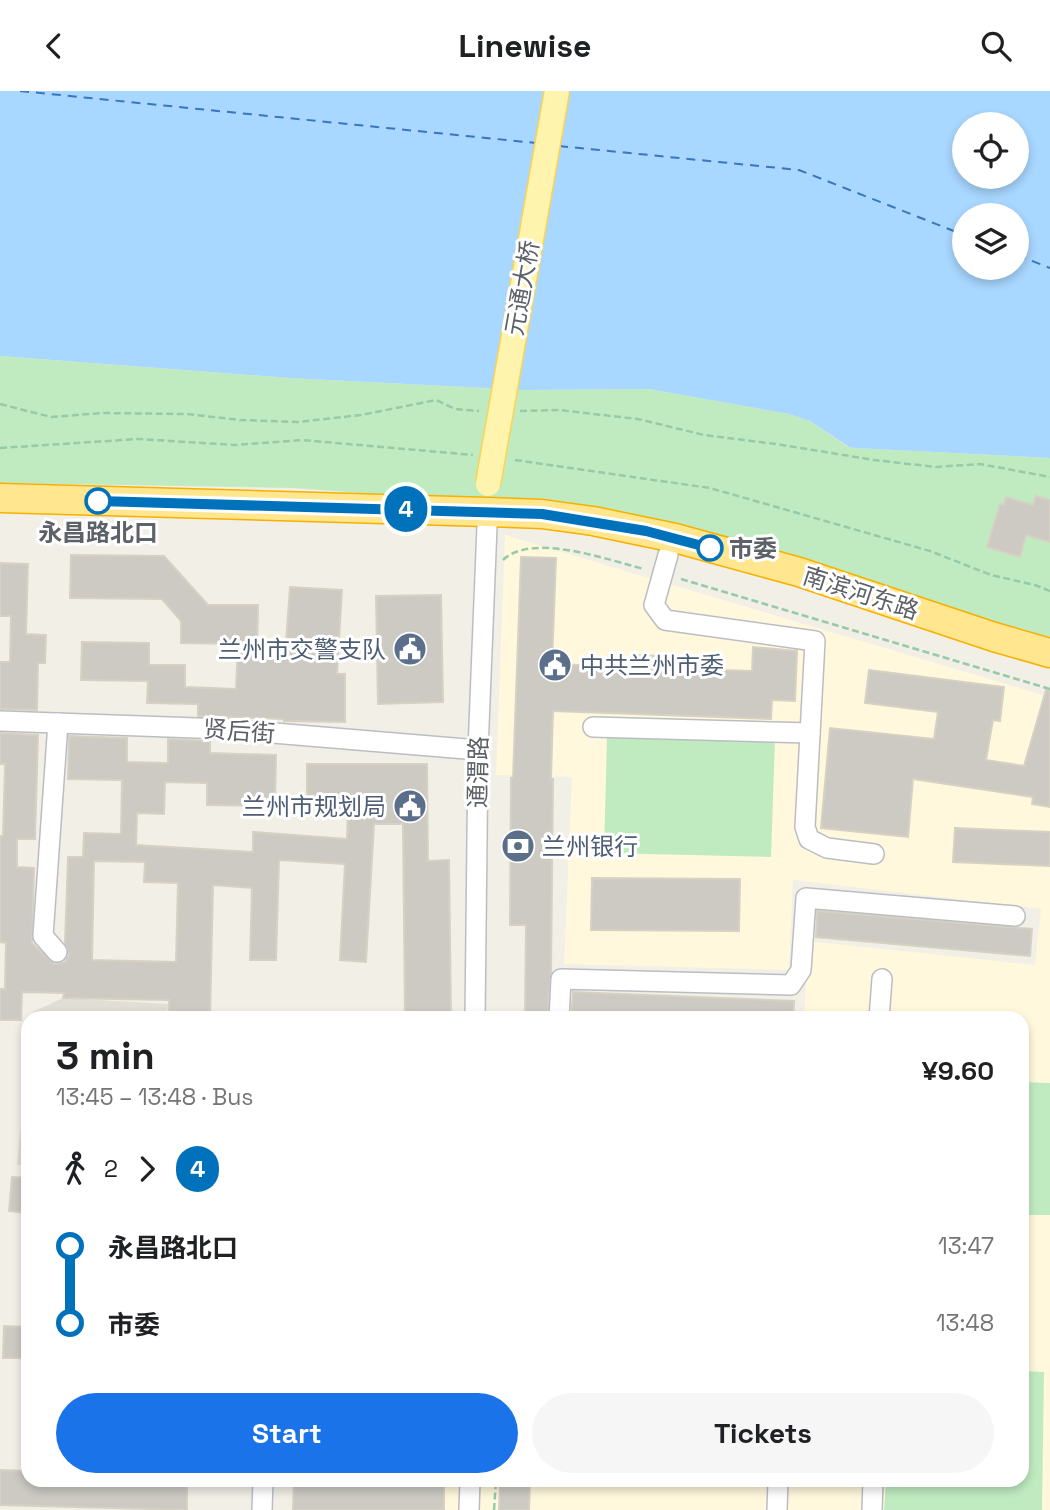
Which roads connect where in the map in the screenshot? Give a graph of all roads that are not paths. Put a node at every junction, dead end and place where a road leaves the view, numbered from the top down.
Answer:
1 (557, 91) edge
2 (488, 484) dead end
3 (0, 498) edge
4 (0, 512) edge
5 (487, 526) junction
6 (665, 564) junction
7 (1050, 653) edge
8 (1050, 667) edge
9 (0, 721) edge
10 (58, 723) junction
11 (593, 727) dead end
12 (810, 733) junction
13 (478, 750) junction
14 (874, 853) dead end
15 (1015, 916) dead end
16 (57, 952) dead end
17 (882, 979) dead end
18 (475, 1011) edge
19 (559, 1011) edge
20 (880, 1011) edge
21 (263, 1487) edge
22 (470, 1487) edge
23 (778, 1487) edge
24 (873, 1487) edge
25 (262, 1510) edge
26 (469, 1510) edge
27 (777, 1510) edge
28 (872, 1510) edge

1 - 2 main road, 元通大桥, bridge
3 - 7 highway, 南滨河东路
4 - 5 highway, 南滨河东路
5 - 6 highway, 南滨河东路
5 - 13 street, 通渭路
6 - 8 highway, 南滨河东路
6 - 12 street
9 - 10 street, 贤后街
10 - 13 street, 贤后街
10 - 16 street
11 - 12 street
12 - 14 street
13 - 18 street, 通渭路
15 - 19 street
17 - 20 street
21 - 25 street
22 - 26 street
23 - 27 street
24 - 28 street

